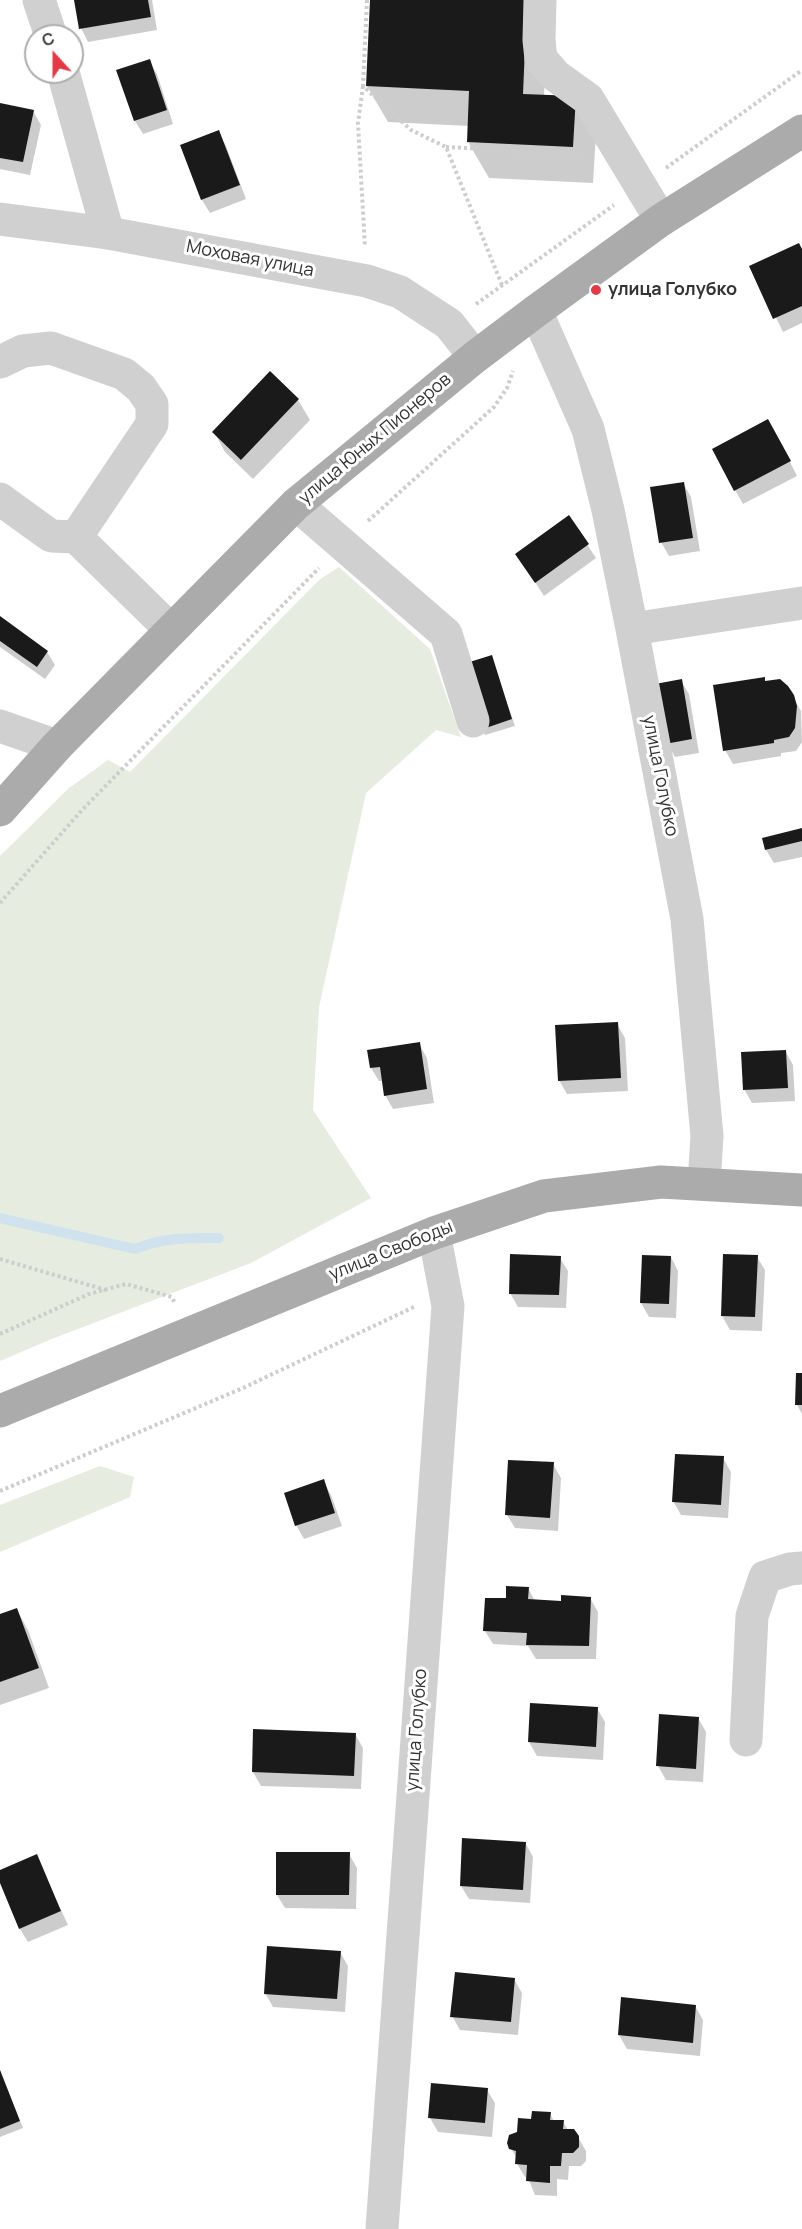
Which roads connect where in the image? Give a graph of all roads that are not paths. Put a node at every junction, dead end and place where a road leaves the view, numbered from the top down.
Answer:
1 (39, 0) edge
2 (540, 0) edge
3 (47, 24) edge
4 (66, 84) edge
5 (802, 131) edge
6 (0, 219) edge
7 (661, 220) junction
8 (108, 232) junction
9 (536, 311) junction
10 (475, 357) junction
11 (0, 362) edge
12 (0, 499) edge
13 (296, 504) junction
14 (76, 537) junction
15 (802, 603) edge
16 (632, 629) junction
17 (171, 630) junction
18 (473, 721) dead end
19 (0, 726) edge
20 (57, 746) junction
21 (0, 810) edge
22 (704, 1184) junction
23 (802, 1190) edge
24 (434, 1233) junction
25 (0, 1411) edge
26 (802, 1568) edge
27 (746, 1740) dead end
28 (382, 2229) edge

1 - 3 street
2 - 7 street
4 - 8 street
5 - 7 main road, улица Юных Пионеров
6 - 8 street, Моховая улица
7 - 9 main road, улица Юных Пионеров
8 - 10 street, Моховая улица
9 - 10 main road, улица Юных Пионеров
9 - 16 street, улица Голубко
10 - 13 main road, улица Юных Пионеров
11 - 14 street
12 - 14 street
13 - 17 main road, улица Юных Пионеров
13 - 18 street
14 - 17 street
15 - 16 street
16 - 22 street, улица Голубко
17 - 20 main road, улица Юных Пионеров
19 - 20 street
20 - 21 main road, улица Юных Пионеров
22 - 23 main road, улица Свободы
22 - 24 main road, улица Свободы
24 - 25 main road, улица Свободы
24 - 28 street, улица Голубко
26 - 27 street

